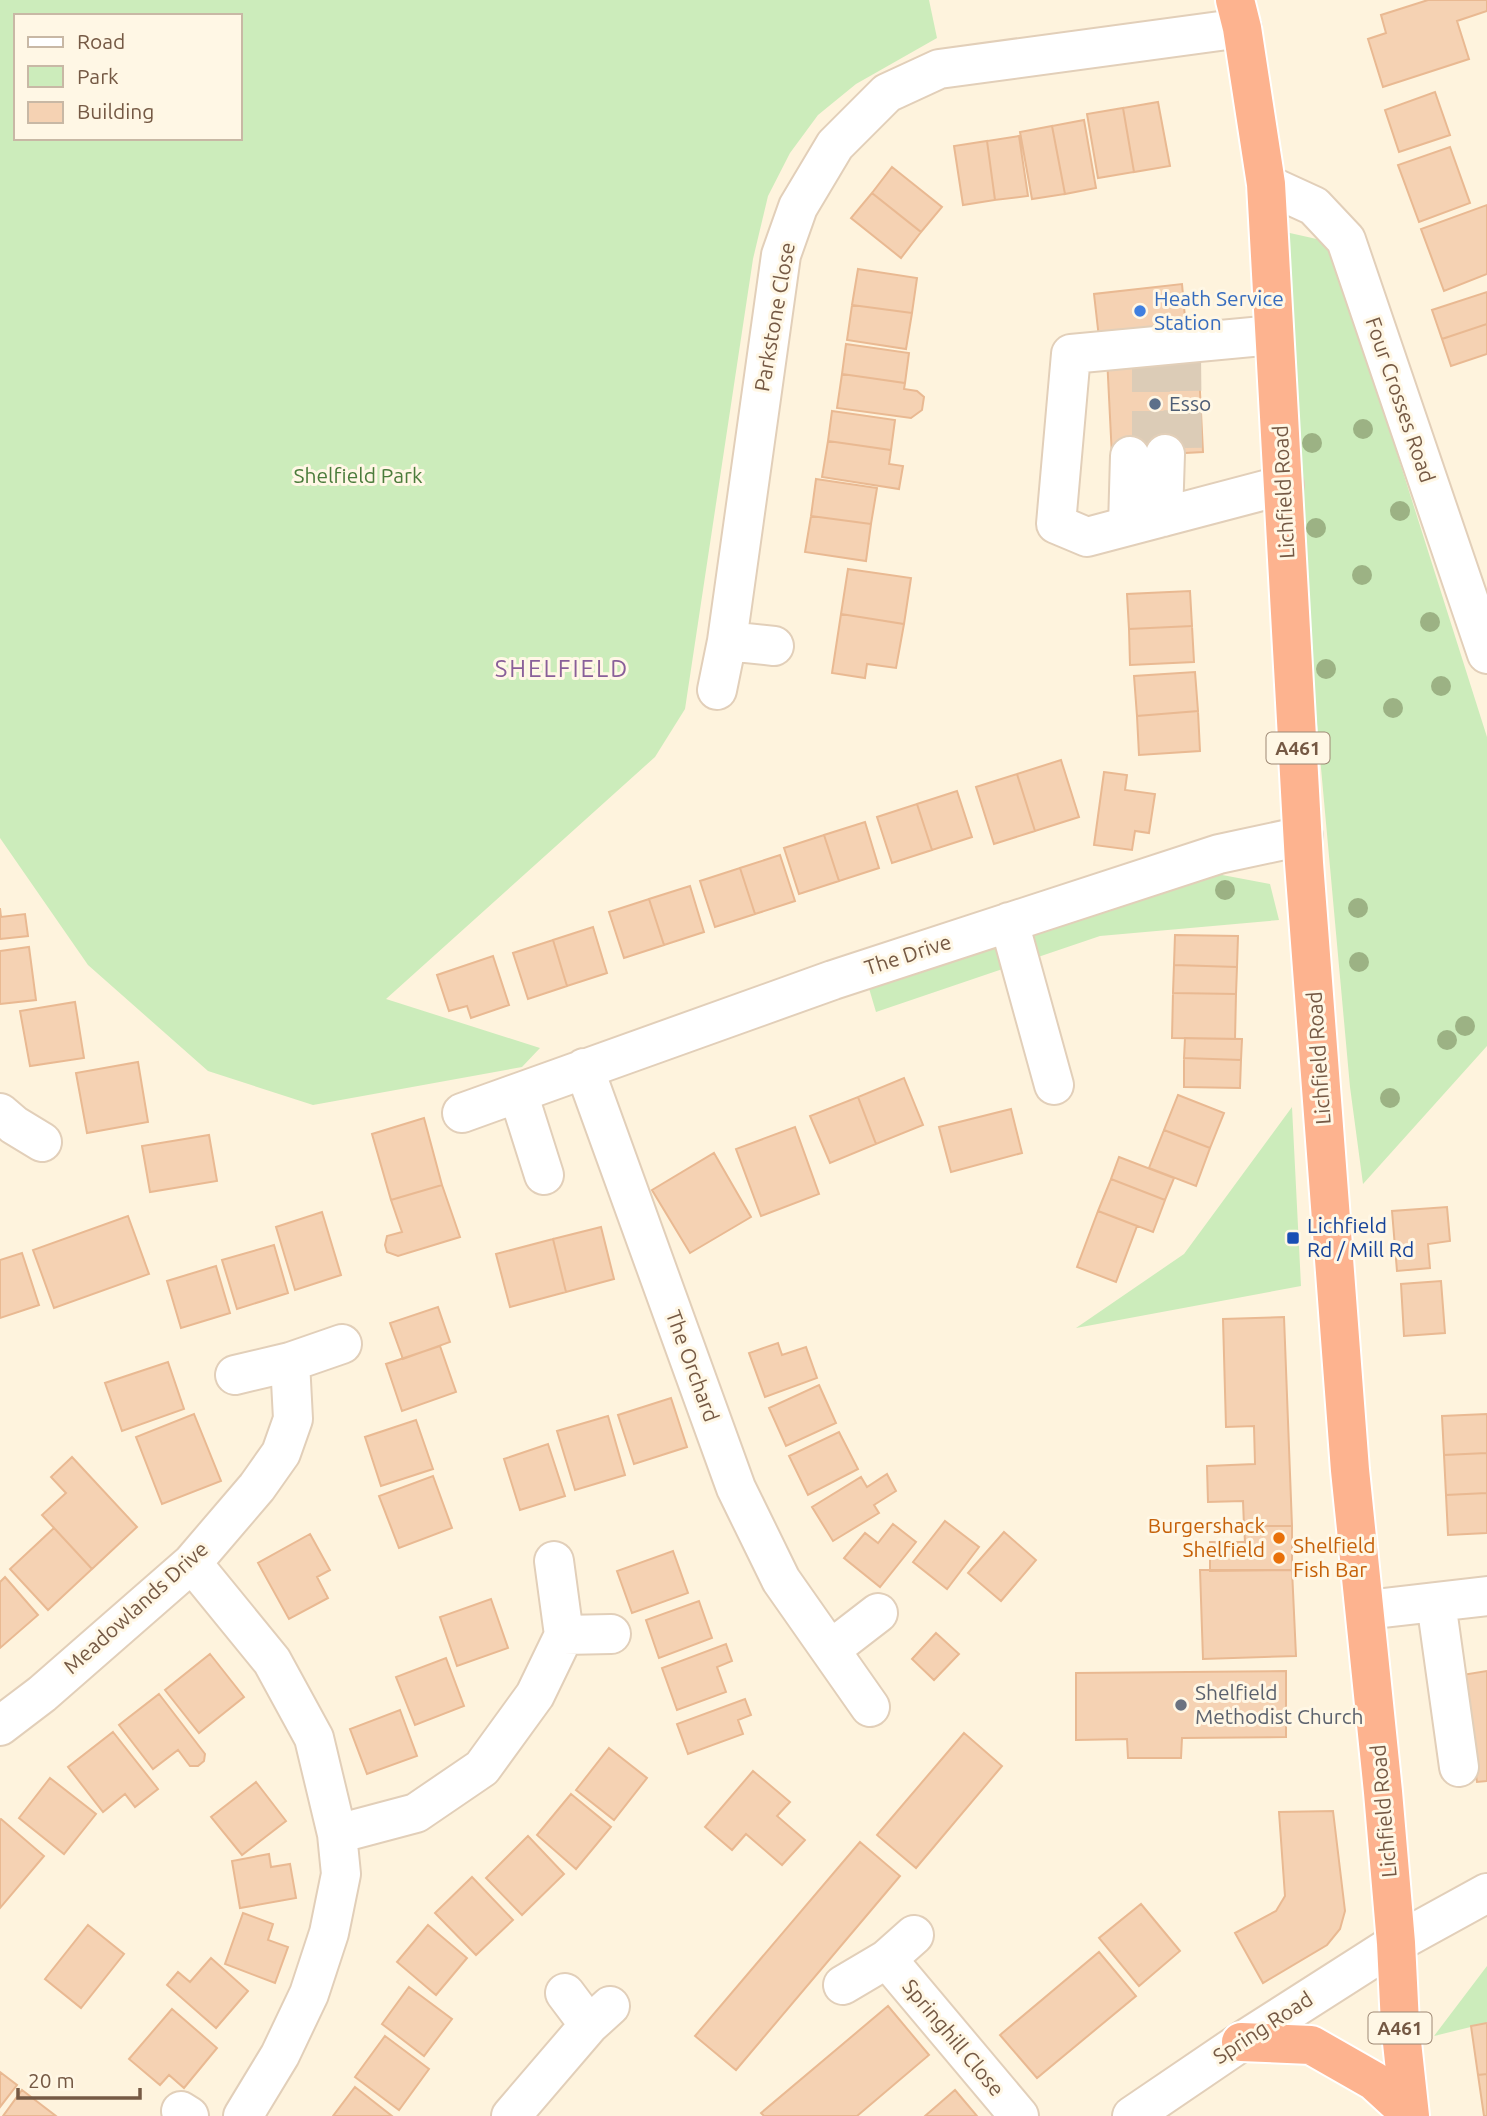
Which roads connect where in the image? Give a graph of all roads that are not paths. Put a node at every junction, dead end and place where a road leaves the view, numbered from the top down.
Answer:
1 (1238, 14) edge
2 (1266, 184) junction
3 (1275, 335) junction
4 (1284, 485) junction
5 (1156, 519) junction
6 (727, 641) junction
7 (774, 646) dead end
8 (1487, 654) edge
9 (717, 690) dead end
10 (1303, 836) junction
11 (1009, 922) junction
12 (584, 1068) junction
13 (1054, 1085) dead end
14 (518, 1093) junction
15 (462, 1114) dead end
16 (544, 1175) dead end
17 (342, 1344) dead end
18 (290, 1362) junction
19 (234, 1376) dead end
20 (554, 1561) dead end
21 (192, 1563) junction
22 (1487, 1596) edge
23 (1436, 1602) junction
24 (1366, 1610) junction
25 (878, 1613) dead end
26 (564, 1634) junction
27 (611, 1634) dead end
28 (830, 1650) junction
29 (870, 1707) dead end
30 (0, 1726) edge
31 (1459, 1767) dead end
32 (337, 1834) junction
33 (1487, 1893) edge
34 (1396, 1943) junction
35 (843, 1985) dead end
36 (565, 1993) dead end
37 (1241, 2042) junction
38 (1409, 2114) edge
39 (243, 2116) edge
40 (511, 2116) edge
41 (1019, 2116) edge
42 (1132, 2116) edge

1 - 2 highway, Lichfield Road / A461
1 - 6 street, Parkstone Close
2 - 3 highway, Lichfield Road / A461
2 - 8 street, Four Crosses Road
3 - 4 highway, Lichfield Road / A461
3 - 5 street
4 - 5 street
4 - 10 highway, Lichfield Road / A461
5 - 5 street
6 - 7 street
6 - 9 street, Parkstone Close
10 - 11 street, The Drive
10 - 24 highway, Lichfield Road / A461
11 - 12 street, The Drive
11 - 13 street
12 - 14 street, The Drive
12 - 28 street, The Orchard
14 - 15 street, The Drive
14 - 16 street
17 - 18 street
18 - 19 street
18 - 21 street, Meadowlands Drive
20 - 26 street
21 - 30 street, Meadowlands Drive
21 - 32 street
22 - 23 street
23 - 24 street
23 - 31 street
24 - 34 highway, Lichfield Road / A461
25 - 28 street
26 - 27 street
26 - 32 street
28 - 29 street, The Orchard
32 - 39 street
33 - 34 street, Spring Road
34 - 37 street, Spring Road
34 - 38 highway, Lichfield Road / A461
35 - 41 street, Springhill Close
36 - 40 street
37 - 38 highway
37 - 42 street, Spring Road

